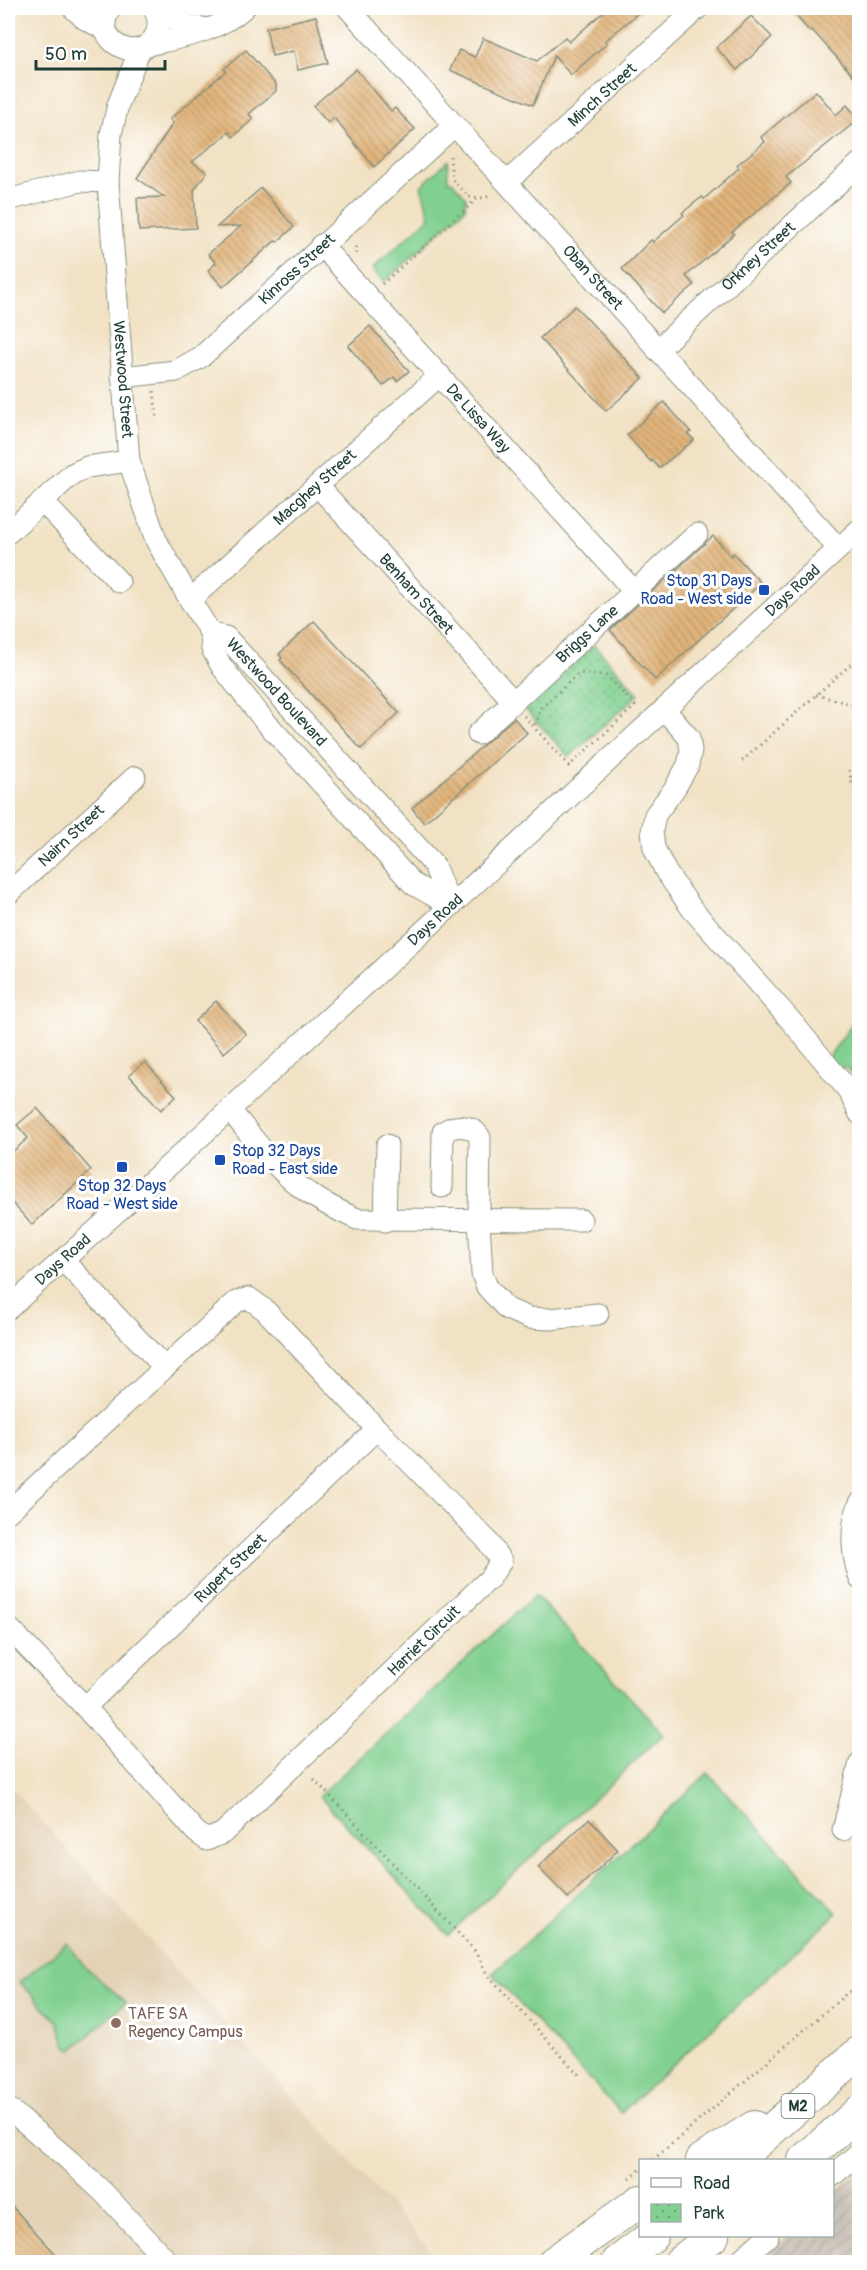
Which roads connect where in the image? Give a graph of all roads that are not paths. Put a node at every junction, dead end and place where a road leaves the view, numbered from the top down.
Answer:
1 (73, 8) edge
2 (110, 8) edge
3 (154, 8) edge
4 (244, 8) edge
5 (348, 8) edge
6 (698, 8) edge
7 (211, 29) junction
8 (107, 34) junction
9 (144, 47) junction
10 (118, 105) junction
11 (454, 126) junction
12 (860, 164) edge
13 (108, 182) junction
14 (500, 187) junction
15 (8, 200) edge
16 (321, 245) junction
17 (657, 350) junction
18 (440, 375) junction
19 (122, 377) junction
20 (129, 461) junction
21 (318, 486) junction
22 (43, 502) junction
23 (860, 529) edge
24 (8, 533) edge
25 (697, 534) dead end
26 (838, 548) junction
27 (119, 582) dead end
28 (634, 591) junction
29 (190, 600) junction
30 (211, 634) junction
31 (517, 707) junction
32 (664, 709) junction
33 (478, 734) dead end
34 (135, 777) dead end
35 (402, 829) junction
36 (379, 847) junction
37 (8, 893) edge
38 (450, 905) junction
39 (229, 1109) junction
40 (860, 1114) edge
41 (387, 1145) dead end
42 (442, 1187) dead end
43 (479, 1220) junction
44 (581, 1220) dead end
45 (385, 1221) junction
46 (63, 1260) junction
47 (8, 1309) edge
48 (598, 1314) dead end
49 (165, 1368) junction
50 (377, 1429) junction
51 (860, 1503) edge
52 (8, 1512) edge
53 (860, 1579) edge
54 (8, 1627) edge
55 (85, 1707) junction
56 (860, 1763) edge
57 (843, 1830) dead end
58 (860, 2052) edge
59 (835, 2074) junction
60 (8, 2108) edge
61 (860, 2111) edge
62 (860, 2152) edge
63 (810, 2156) edge
64 (704, 2159) edge
65 (738, 2159) edge
66 (834, 2174) edge
67 (639, 2202) edge
68 (649, 2237) edge
69 (710, 2237) edge
70 (729, 2237) edge
71 (766, 2237) edge
72 (168, 2262) edge
73 (554, 2262) edge
74 (618, 2262) edge
75 (680, 2262) edge
76 (704, 2262) edge
77 (738, 2262) edge

1 - 8 street
2 - 8 street
3 - 7 street
3 - 9 street, Westwood Street
4 - 7 street
5 - 11 street, Oban Street
6 - 14 street, Minch Street
7 - 9 street
8 - 9 street
8 - 10 street, Westwood Street
9 - 10 street, Westwood Street
10 - 13 street, Westwood Street
11 - 14 street, Oban Street
11 - 16 street, Kinross Street
12 - 17 street, Orkney Street
13 - 15 street
13 - 19 street, Westwood Street
14 - 17 street, Oban Street
16 - 18 street, De Lissa Way
16 - 19 street, Kinross Street
17 - 26 street, Oban Street
18 - 21 street, Macghey Street
18 - 28 street, De Lissa Way
19 - 20 street, Westwood Street
20 - 22 street
20 - 29 street, Westwood Street
21 - 29 street, Macghey Street
21 - 31 street, Benham Street
22 - 24 street
22 - 27 street
23 - 26 street, Days Road
25 - 28 street, Briggs Lane
26 - 32 street, Days Road
28 - 31 street, Briggs Lane
29 - 30 street, Westwood Street
30 - 35 street, Westwood Boulevard
30 - 36 street, Westwood Boulevard
31 - 33 street, Briggs Lane
32 - 38 street, Days Road
32 - 40 street
34 - 37 street, Nairn Street
35 - 36 street
35 - 38 street, Westwood Boulevard
36 - 38 street, Westwood Boulevard
38 - 39 street, Days Road
39 - 45 street
39 - 46 street, Days Road
41 - 45 street
42 - 43 street
43 - 44 street
43 - 45 street
43 - 48 street
46 - 47 street, Days Road
46 - 49 street
49 - 50 street, Harriet Circuit
49 - 52 street, Harriet Circuit
50 - 55 street, Rupert Street
50 - 55 street, Harriet Circuit
51 - 53 street
54 - 55 street, Harriet Circuit
56 - 57 street
58 - 59 highway, M2
59 - 64 highway, M2
59 - 65 highway, M2
60 - 72 street
61 - 63 highway
62 - 66 street
67 - 73 highway
68 - 74 highway
69 - 75 highway
70 - 76 highway
71 - 77 street

